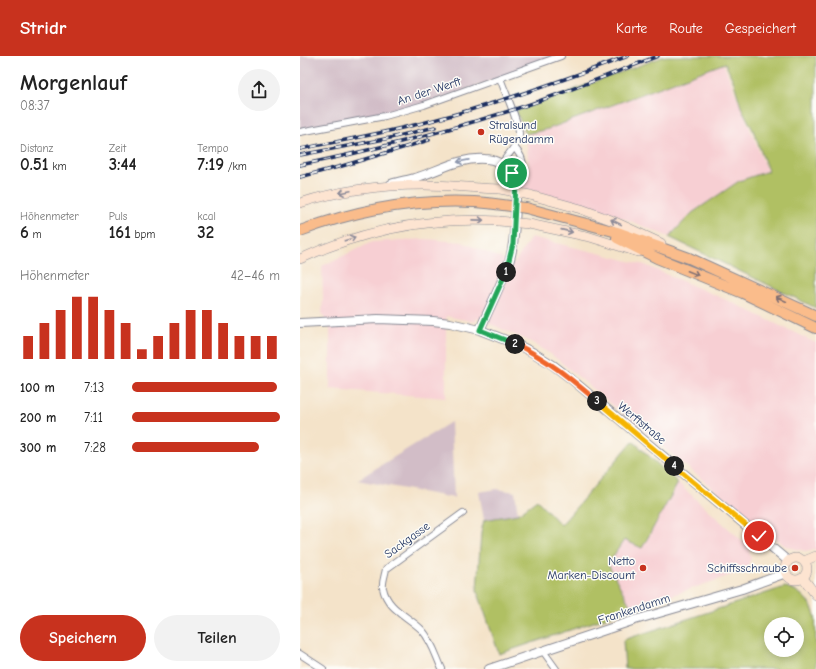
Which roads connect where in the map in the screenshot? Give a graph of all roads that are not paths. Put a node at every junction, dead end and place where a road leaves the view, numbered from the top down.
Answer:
1 (561, 56) edge
2 (500, 78) junction
3 (300, 132) edge
4 (514, 146) junction
5 (501, 164) junction
6 (514, 178) junction
7 (380, 187) junction
8 (300, 204) edge
9 (577, 221) junction
10 (300, 231) edge
11 (657, 258) junction
12 (689, 258) junction
13 (300, 259) edge
14 (816, 316) edge
15 (303, 323) edge
16 (816, 328) edge
17 (480, 330) junction
18 (463, 513) dead end
19 (816, 556) edge
20 (788, 561) junction
21 (809, 565) edge
22 (786, 573) junction
23 (803, 578) junction
24 (816, 595) edge
25 (543, 651) junction
26 (300, 654) edge
27 (323, 669) edge
28 (442, 669) edge
29 (490, 669) edge
30 (556, 669) edge

1 - 2 street, An der Werft
2 - 3 street, An der Werft
2 - 4 street
4 - 5 street
4 - 6 street
5 - 6 street
5 -> 7 street
6 - 17 street
7 -> 8 main road
12 -> 7 main road, bridge
9 - 10 highway, bridge
9 - 11 highway
9 - 12 highway
13 -> 11 main road, bridge
11 -> 16 highway
14 -> 12 highway
15 - 17 street, Werftstraße
17 - 20 street, Werftstraße
18 - 28 street, Sackgasse
19 - 21 main road
20 - 21 main road
20 - 22 main road
21 - 23 main road
22 - 23 main road
22 - 25 street, Frankendamm
23 - 24 main road
25 - 29 street, Frankendamm
25 - 30 street
26 - 27 street

